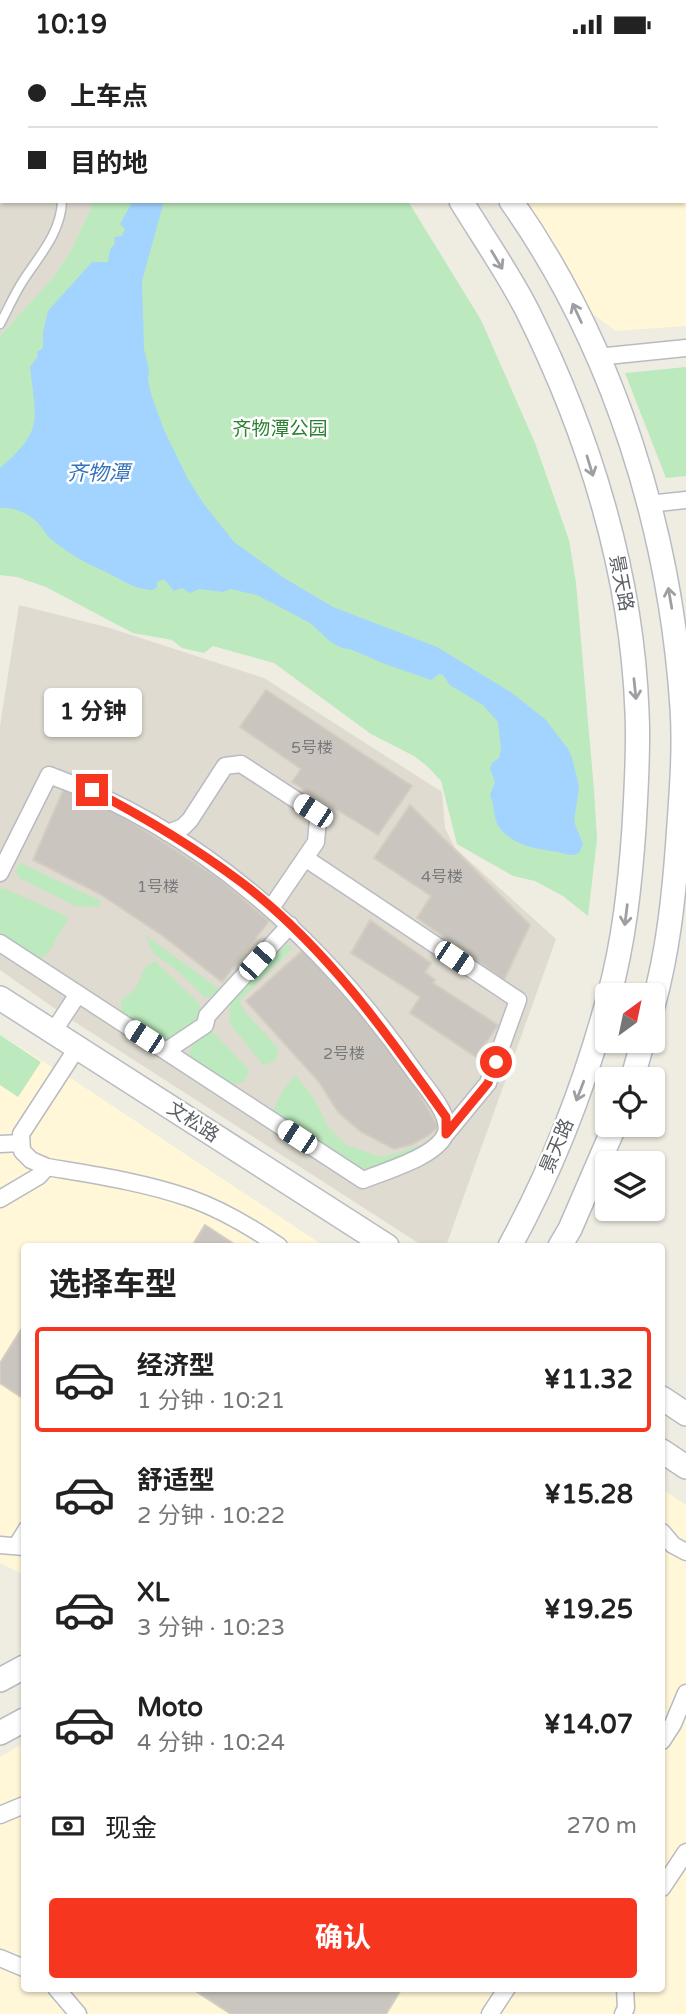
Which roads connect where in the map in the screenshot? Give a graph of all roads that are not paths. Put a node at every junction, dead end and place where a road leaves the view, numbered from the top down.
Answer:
1 (62, 203) edge
2 (462, 203) edge
3 (512, 203) edge
4 (0, 324) edge
5 (686, 348) edge
6 (597, 357) junction
7 (686, 500) edge
8 (649, 504) junction
9 (168, 832) junction
10 (305, 858) junction
11 (0, 873) edge
12 (271, 908) junction
13 (290, 925) junction
14 (0, 943) edge
15 (612, 983) edge
16 (658, 983) edge
17 (78, 994) junction
18 (0, 998) edge
19 (52, 1032) junction
20 (595, 1047) edge
21 (77, 1048) junction
22 (166, 1051) junction
23 (446, 1134) junction
24 (610, 1137) edge
25 (21, 1143) junction
26 (0, 1144) edge
27 (47, 1167) junction
28 (0, 1199) edge
29 (274, 1243) edge
30 (382, 1243) edge
31 (512, 1243) edge
32 (562, 1243) edge
33 (665, 1400) edge
34 (686, 1414) edge
35 (665, 1453) edge
36 (686, 1467) edge
37 (665, 1536) edge
38 (686, 1552) edge
39 (21, 1669) edge
40 (0, 1680) edge
41 (686, 1693) edge
42 (21, 1722) edge
43 (0, 1734) edge
44 (665, 1736) edge
45 (21, 1806) edge
46 (0, 1815) edge
47 (686, 1852) edge
48 (665, 1884) edge
49 (0, 1958) edge
50 (21, 1967) edge
51 (59, 1992) edge
52 (504, 1992) edge
53 (625, 1992) edge
54 (78, 2014) edge
55 (489, 2014) edge
56 (622, 2014) edge

1 - 4 lane
2 -> 15 street, 景天路
6 -> 3 street
5 - 6 street
6 - 8 street
7 - 8 street
16 -> 8 street
9 - 10 street
9 - 11 street
9 - 12 street
10 - 12 street
10 - 23 street
12 - 13 street
13 - 22 street
13 - 23 street
14 - 17 street
17 - 19 street
17 - 22 street
18 - 19 street, 文松路
19 - 21 street, 文松路
20 -> 31 street, 景天路
21 - 25 street
21 - 30 street, 文松路
22 - 23 street
24 - 32 street
25 - 26 street
25 - 27 street
27 - 28 street
27 - 29 street
33 - 34 street
35 - 36 street
37 - 38 street
39 - 40 street
41 - 44 street
42 - 43 street
45 - 46 street
47 - 48 street
49 - 50 street
51 - 54 street
52 - 55 street
53 - 56 street

